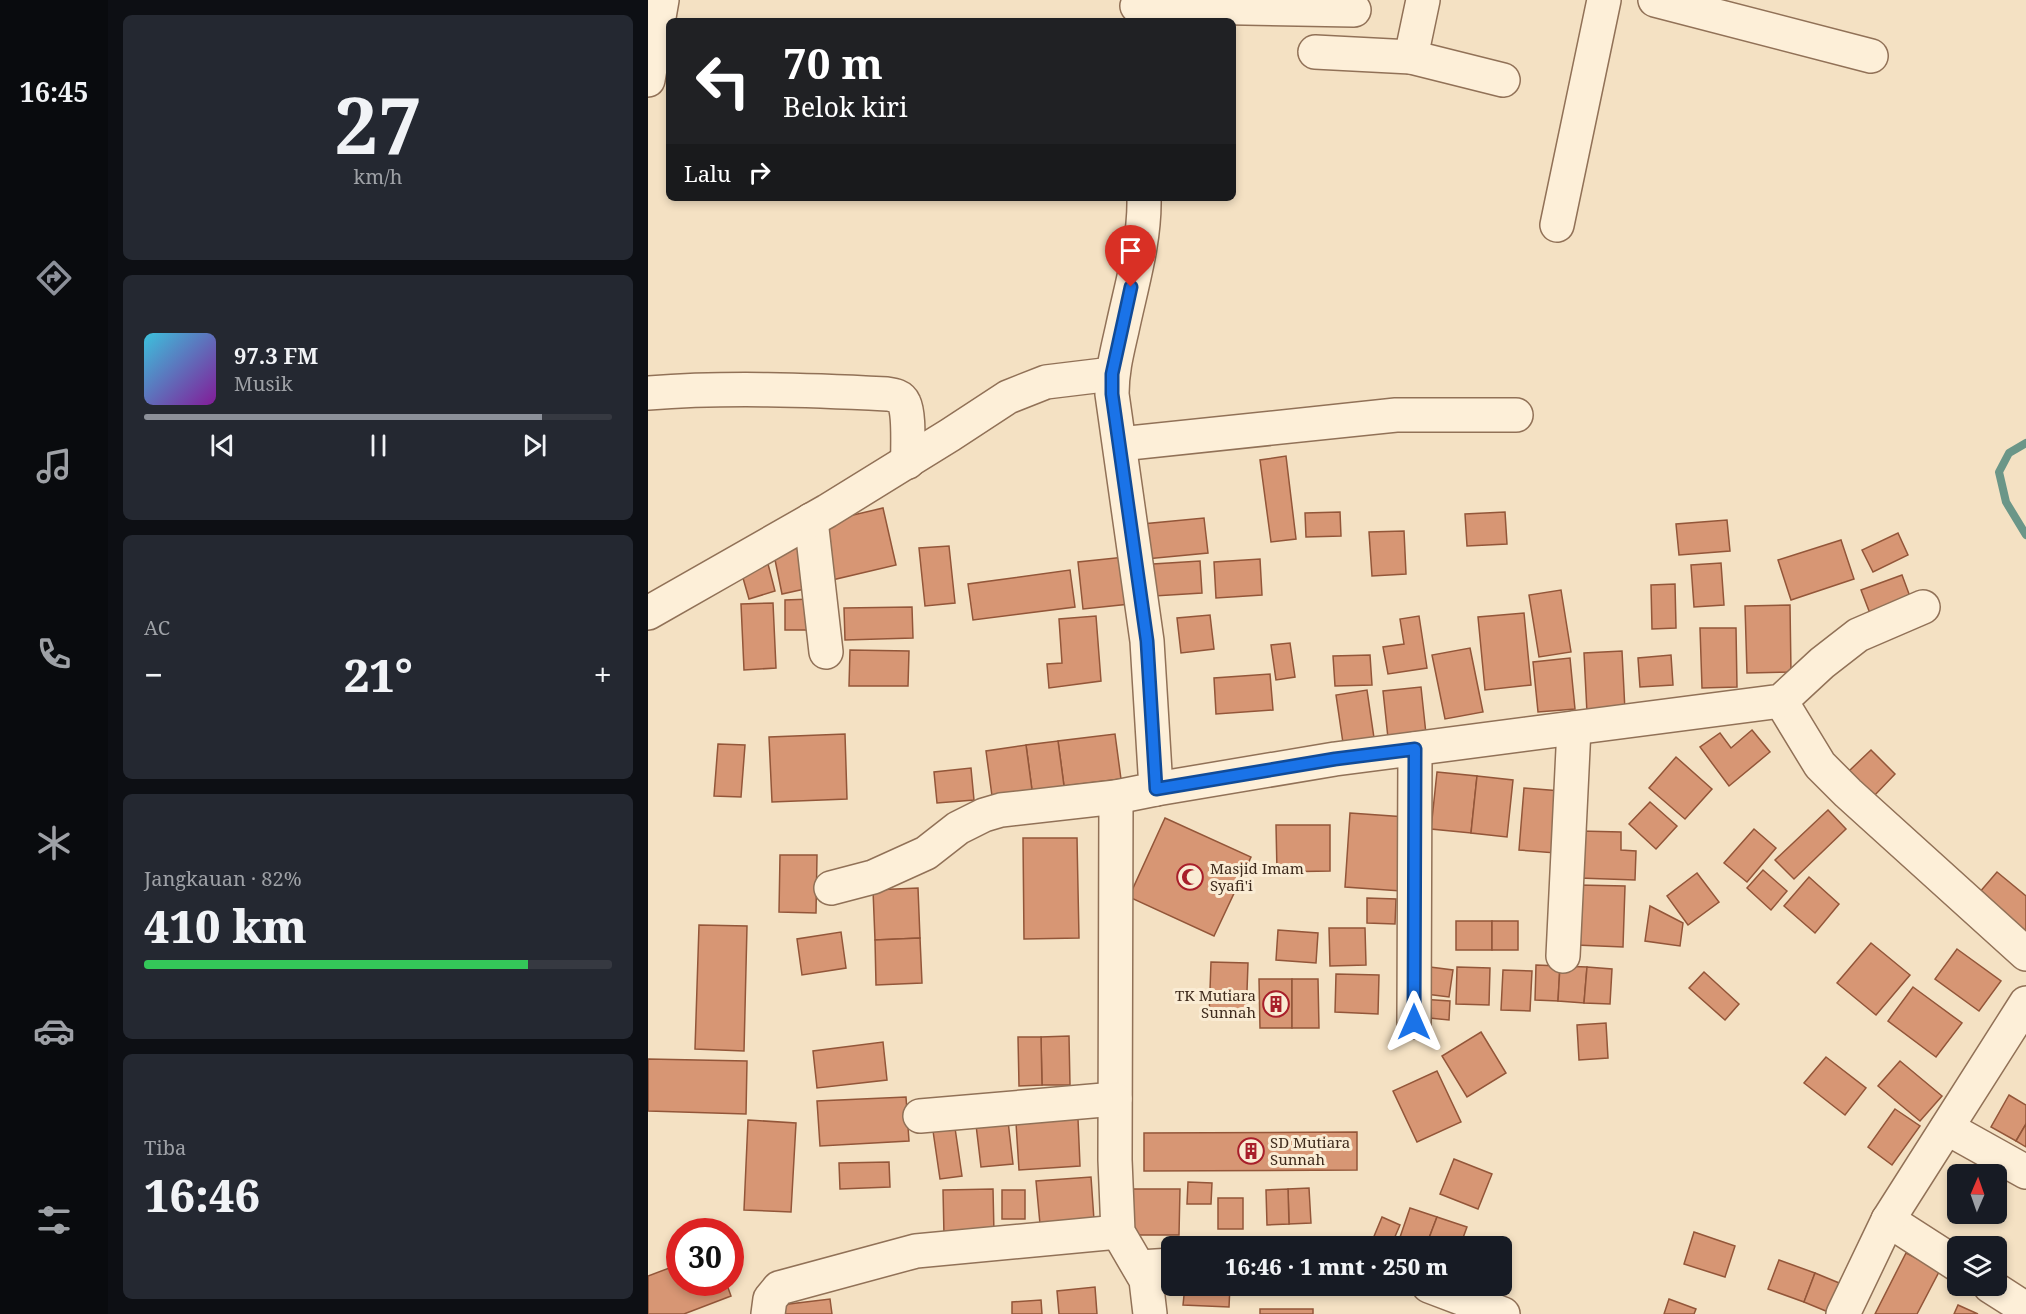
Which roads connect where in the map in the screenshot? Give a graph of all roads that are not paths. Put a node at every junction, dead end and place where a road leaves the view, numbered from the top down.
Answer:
1 (662, 0) edge
2 (1423, 0) edge
3 (1604, 0) edge
4 (1655, 0) edge
5 (1137, 9) edge
6 (1354, 10) dead end
7 (1315, 52) dead end
8 (1871, 56) dead end
9 (1411, 57) junction
10 (648, 80) edge
11 (1503, 80) dead end
12 (1144, 201) edge
13 (1557, 225) dead end
14 (1112, 374) junction
15 (648, 393) edge
16 (1516, 415) dead end
17 (1120, 444) junction
18 (908, 462) junction
19 (811, 520) junction
20 (1923, 607) dead end
21 (648, 613) edge
22 (826, 652) dead end
23 (1782, 704) junction
24 (1574, 728) junction
25 (1415, 749) junction
26 (1156, 789) junction
27 (1116, 796) junction
28 (831, 888) dead end
29 (2026, 954) edge
30 (1563, 956) dead end
31 (2026, 1003) edge
32 (1414, 1022) dead end
33 (1115, 1099) junction
34 (920, 1116) dead end
35 (1947, 1128) junction
36 (2026, 1172) edge
37 (1888, 1220) junction
38 (1119, 1234) junction
39 (1947, 1258) edge
40 (1150, 1265) edge
41 (1455, 1296) edge
42 (2006, 1296) edge
43 (2026, 1309) edge
44 (768, 1314) edge
45 (1150, 1314) edge
46 (1503, 1314) edge
47 (1843, 1314) edge

1 - 10 street
2 - 9 street
3 - 13 street
4 - 8 street
5 - 6 street
7 - 9 street
9 - 11 street
12 - 14 street
14 - 17 street
14 - 18 street
15 - 18 street
16 - 17 street
17 - 26 street
18 - 19 street
19 - 21 street
19 - 22 street
20 - 23 street
23 - 24 street
23 - 29 street
24 - 25 street
24 - 30 street
25 - 26 street
25 - 32 street
26 - 27 street
27 - 28 street
27 - 33 street
31 - 35 street
33 - 34 street
33 - 38 street
35 - 36 street
35 - 37 street
37 - 39 street
37 - 47 street
38 - 40 street
38 - 44 street
40 - 45 street
41 - 46 street
42 - 43 street

